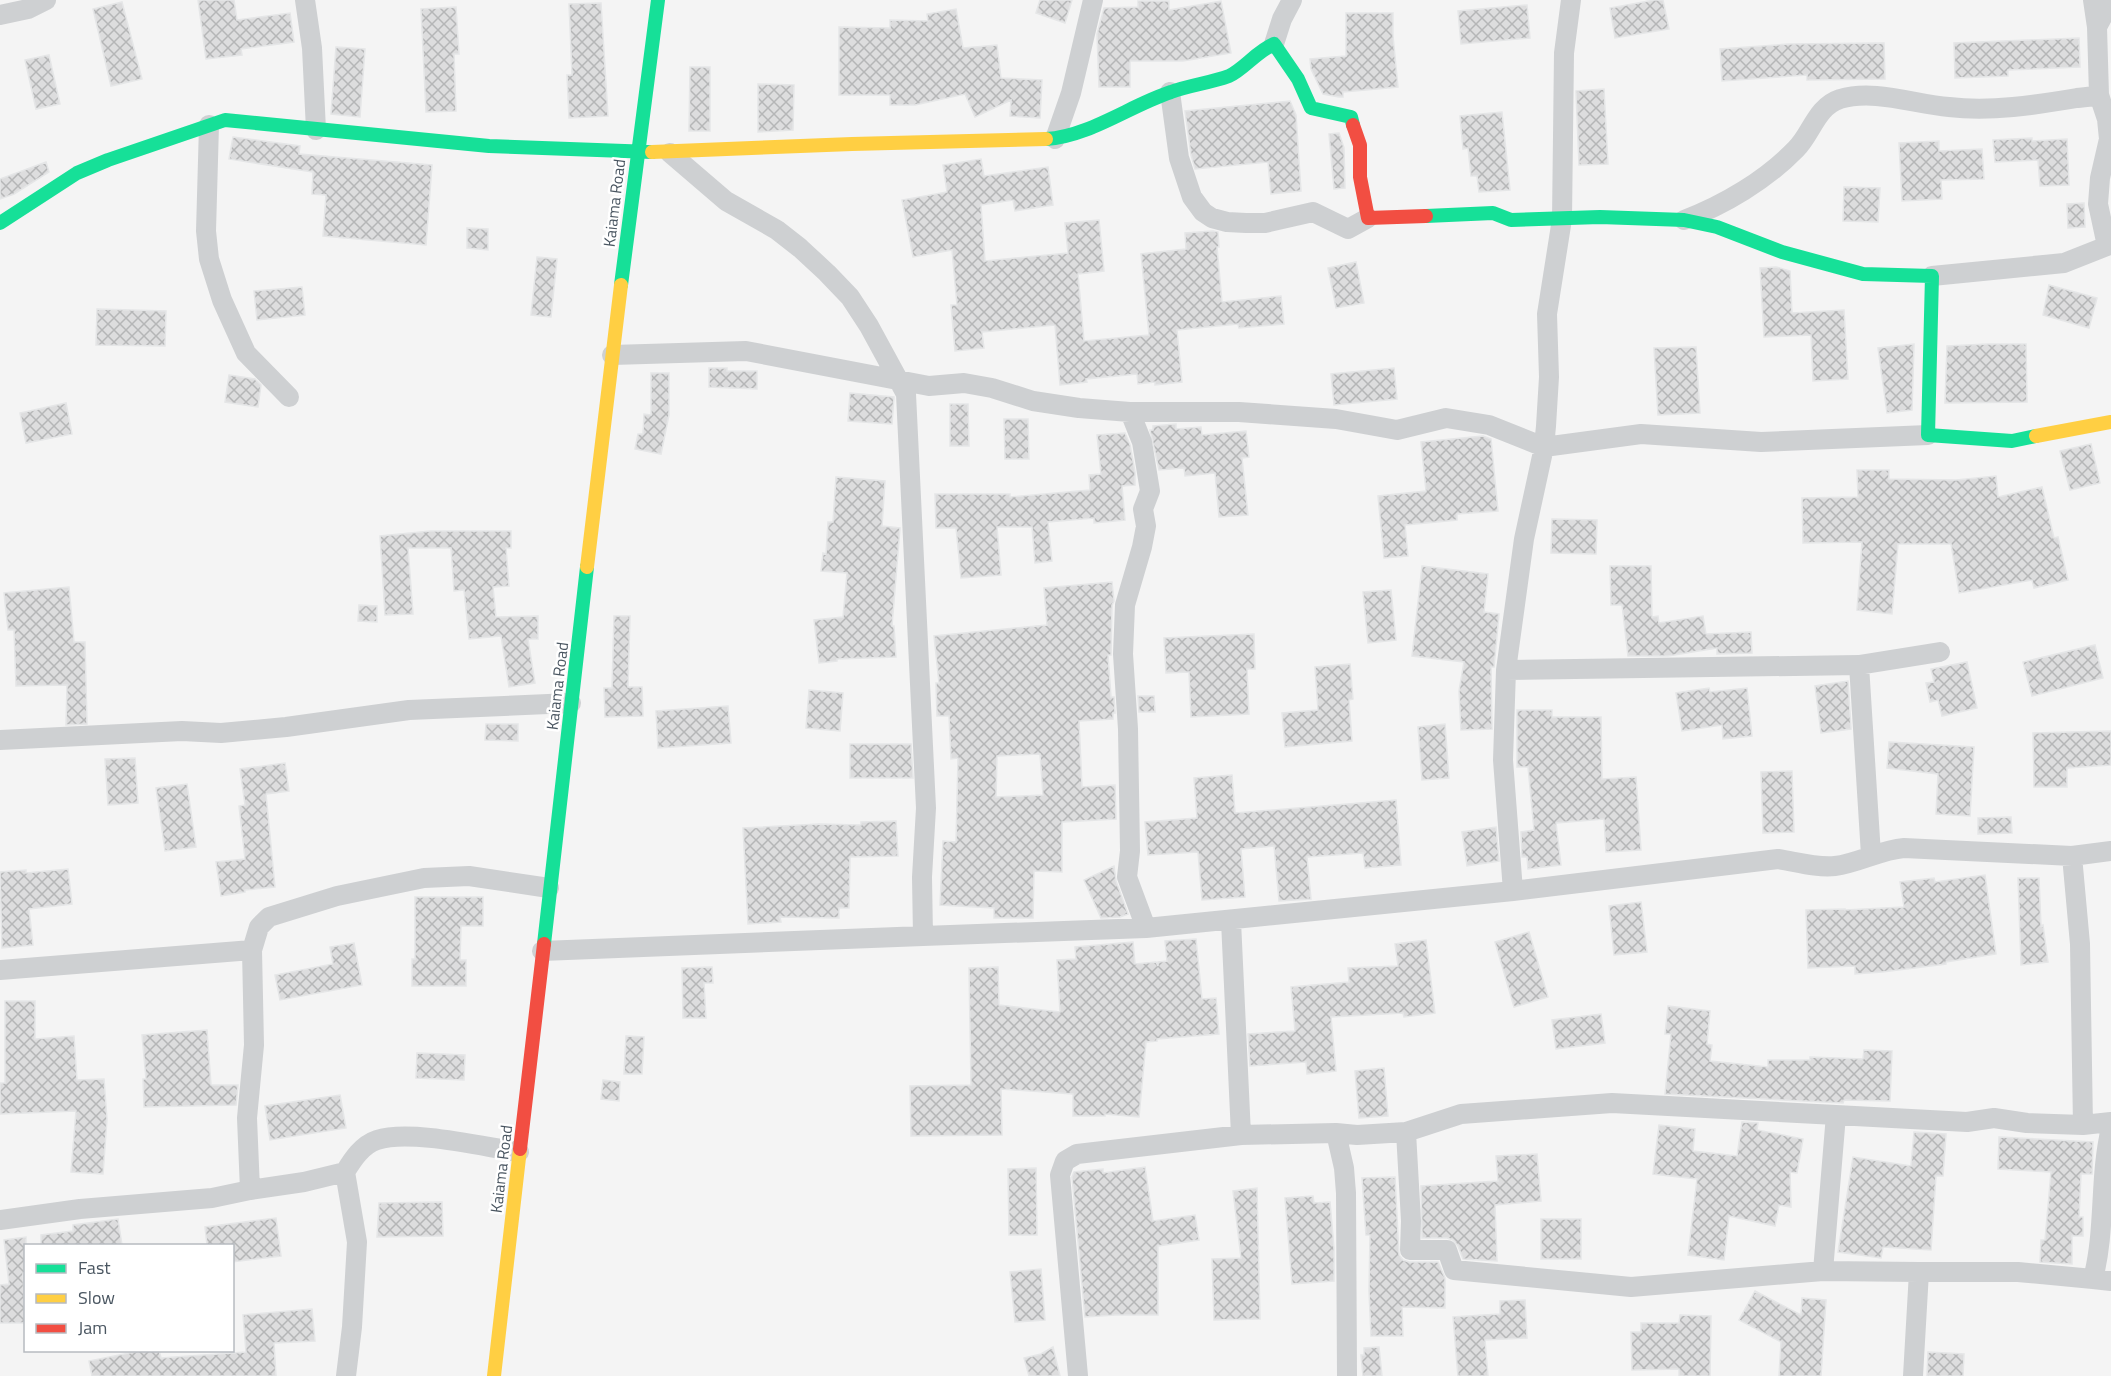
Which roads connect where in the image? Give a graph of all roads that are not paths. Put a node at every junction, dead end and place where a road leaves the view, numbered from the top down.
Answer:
1 (46, 0) edge
2 (305, 0) edge
3 (658, 0) edge
4 (1093, 0) edge
5 (1292, 0) edge
6 (1571, 0) edge
7 (2093, 0) edge
8 (2111, 1) edge
9 (0, 15) edge
10 (2097, 27) junction
11 (1274, 44) junction
12 (1170, 92) junction
13 (2099, 95) junction
14 (209, 126) junction
15 (316, 130) junction
16 (1054, 139) junction
17 (637, 152) junction
18 (670, 153) junction
19 (1368, 218) junction
20 (1562, 219) junction
21 (1684, 220) junction
22 (0, 223) edge
23 (2109, 246) edge
24 (1932, 276) junction
25 (612, 355) junction
26 (899, 379) junction
27 (290, 397) dead end
28 (1130, 412) junction
29 (2111, 422) edge
30 (1928, 435) junction
31 (1544, 447) junction
32 (1940, 652) dead end
33 (1860, 665) junction
34 (1506, 670) junction
35 (571, 703) junction
36 (0, 740) edge
37 (2111, 851) edge
38 (1871, 855) junction
39 (2072, 855) junction
40 (549, 888) junction
41 (1513, 891) junction
42 (1231, 921) junction
43 (1146, 928) junction
44 (923, 936) junction
45 (252, 950) junction
46 (542, 951) junction
47 (0, 970) edge
48 (1836, 1114) junction
49 (2111, 1122) edge
50 (2083, 1125) junction
51 (2111, 1128) edge
52 (1406, 1132) junction
53 (1336, 1133) junction
54 (1241, 1135) junction
55 (519, 1152) junction
56 (345, 1172) junction
57 (250, 1190) junction
58 (0, 1220) edge
59 (1823, 1271) junction
60 (1919, 1272) junction
61 (2102, 1280) edge
62 (346, 1376) edge
63 (494, 1376) edge
64 (1078, 1376) edge
65 (1347, 1376) edge
66 (1913, 1376) edge

1 - 9 street
2 - 15 street
3 - 17 main road, Kaiama Road
4 - 16 street
5 - 11 street
6 - 20 street
7 - 10 street
8 - 10 street
10 - 13 street
11 - 12 main road
11 - 19 main road
12 - 16 main road
12 - 19 street
13 - 21 street
13 - 23 street
14 - 15 main road
14 - 22 main road
14 - 27 street
15 - 17 main road
16 - 18 main road
17 - 18 main road
17 - 25 main road, Kaiama Road
18 - 26 street
19 - 20 main road
20 - 21 main road
20 - 31 street
21 - 24 main road
23 - 24 street
24 - 30 main road
25 - 26 street
25 - 35 main road, Kaiama Road
26 - 28 street
26 - 44 street
28 - 31 street
28 - 43 street
29 - 30 main road
30 - 31 street
31 - 34 street
32 - 33 street
33 - 34 street
33 - 38 street
34 - 41 street
35 - 36 street
35 - 40 main road, Kaiama Road
37 - 39 street
38 - 39 street
38 - 41 street
39 - 50 street
40 - 45 street
40 - 46 main road, Kaiama Road
41 - 42 street
42 - 43 street
42 - 54 street
43 - 44 street
44 - 46 street
45 - 47 street
45 - 57 street
46 - 55 main road, Kaiama Road
48 - 50 street
48 - 52 street
48 - 59 street
49 - 50 street
51 - 61 street
52 - 53 street
52 - 59 street
53 - 54 street
53 - 65 street
54 - 64 street
55 - 56 street
55 - 63 main road, Kaiama Road
56 - 57 street
56 - 62 street
57 - 58 street
59 - 60 street
60 - 61 street
60 - 66 street

